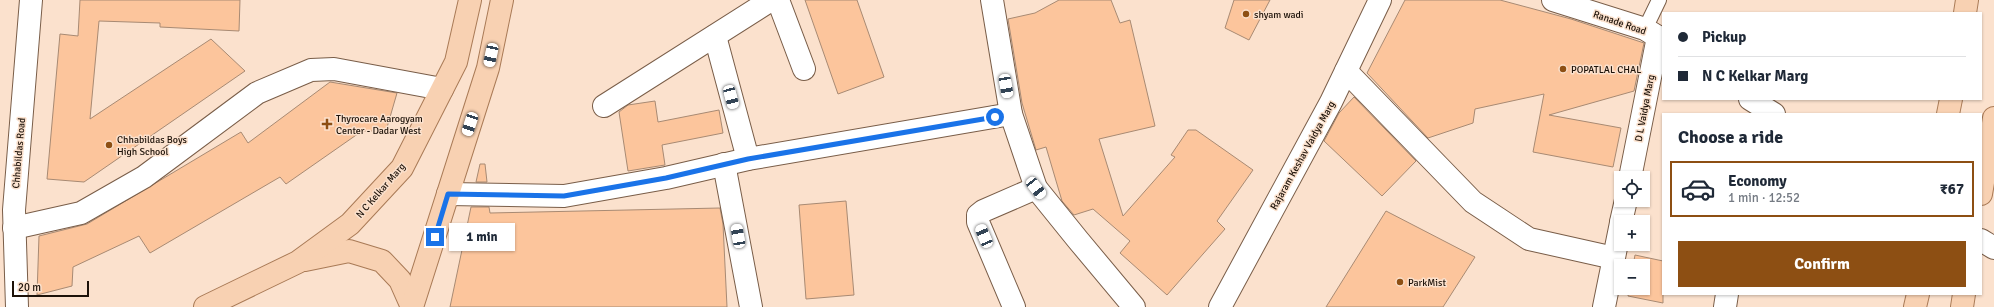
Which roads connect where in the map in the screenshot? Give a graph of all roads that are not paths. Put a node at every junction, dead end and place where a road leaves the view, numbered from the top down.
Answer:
1 (31, 0) edge
2 (470, 0) edge
3 (502, 0) edge
4 (771, 0) edge
5 (778, 0) edge
6 (992, 0) edge
7 (1380, 0) edge
8 (1553, 0) edge
9 (1660, 0) edge
10 (1967, 0) edge
11 (1965, 12) edge
12 (715, 36) junction
13 (1656, 36) edge
14 (804, 69) dead end
15 (1346, 71) junction
16 (442, 89) junction
17 (1951, 100) edge
18 (604, 106) dead end
19 (1948, 113) edge
20 (1011, 114) junction
21 (1994, 118) edge
22 (748, 159) junction
23 (724, 164) junction
24 (1631, 171) edge
25 (1036, 188) junction
26 (1982, 188) edge
27 (448, 194) junction
28 (14, 228) junction
29 (1982, 241) edge
30 (1994, 248) edge
31 (1615, 251) edge
32 (1614, 258) junction
33 (298, 262) junction
34 (1727, 295) edge
35 (1918, 295) edge
36 (1964, 295) edge
37 (17, 307) edge
38 (205, 307) edge
39 (412, 307) edge
40 (751, 307) edge
41 (1014, 307) edge
42 (1134, 307) edge
43 (1220, 307) edge
44 (1604, 307) edge
45 (1725, 307) edge
46 (1915, 307) edge
47 (1962, 307) edge

1 - 28 street, Chhabildas Road
2 - 16 main road, N C Kelkar Marg
3 - 27 main road
4 - 12 street
5 - 14 street
6 - 20 street
7 - 15 street, Rajaram Keshav Vaidya Marg
8 - 13 street, Ranade Road
9 - 13 lane
10 - 11 main road
12 - 18 street
12 - 22 street
13 - 24 street, D L Vaidya Marg
15 - 32 street
15 - 43 street, Rajaram Keshav Vaidya Marg
16 - 28 street
16 - 33 main road, N C Kelkar Marg
17 - 19 main road
20 - 22 street
20 - 25 street
21 - 26 main road
22 - 23 street
23 - 27 street
23 - 40 street
25 - 41 street
25 - 42 street
27 - 39 main road
28 - 37 street, Chhabildas Road
29 - 30 street
31 - 32 street
32 - 44 street
33 - 38 main road, N C Kelkar Marg
33 - 39 main road
34 - 45 street
35 - 46 main road
36 - 47 main road

